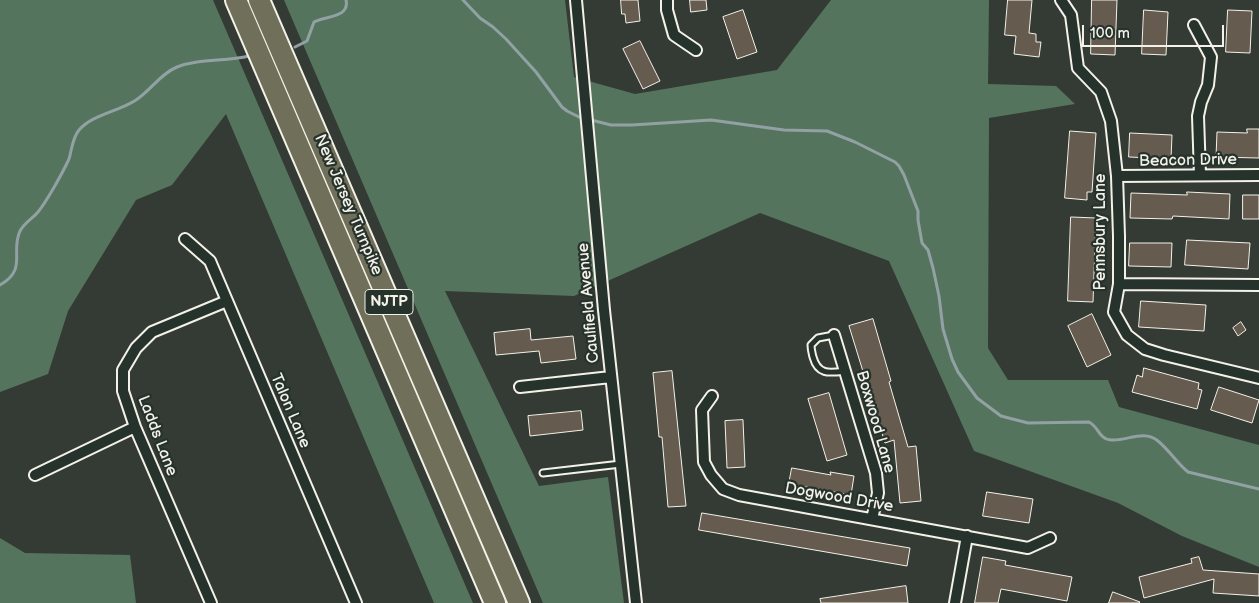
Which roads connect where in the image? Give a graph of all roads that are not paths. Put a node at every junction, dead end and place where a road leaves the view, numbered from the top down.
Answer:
1 (236, 0) edge
2 (259, 0) edge
3 (576, 0) edge
4 (667, 0) edge
5 (1061, 0) edge
6 (1194, 25) dead end
7 (696, 50) dead end
8 (1200, 175) junction
9 (1259, 175) edge
10 (1118, 176) junction
11 (185, 239) dead end
12 (1119, 284) junction
13 (1259, 285) edge
14 (228, 301) junction
15 (834, 335) joint
16 (845, 372) junction
17 (610, 377) junction
18 (1259, 378) edge
19 (520, 387) dead end
20 (712, 396) dead end
21 (134, 427) junction
22 (620, 464) junction
23 (543, 472) dead end
24 (35, 475) dead end
25 (872, 519) junction
26 (967, 536) junction
27 (1050, 538) dead end
28 (211, 603) edge
29 (356, 603) edge
30 (495, 603) edge
31 (519, 603) edge
32 (636, 603) edge
33 (955, 603) edge

1 - 30 highway, New Jersey Turnpike / NJTP
2 - 31 highway, New Jersey Turnpike / NJTP
3 - 17 street, Caulfield Avenue
4 - 7 street
5 - 10 street, Pennsbury Lane
6 - 8 street
8 - 9 street, Beacon Drive
8 - 10 street, Beacon Drive
10 - 12 street, Pennsbury Lane
11 - 14 street, Talon Lane
12 - 13 street
12 - 18 street, Pennsbury Lane
14 - 21 street, Ladds Lane
14 - 29 street, Talon Lane
15 - 16 street, Boxwood Lane
15 - 16 lane
16 - 25 street, Boxwood Lane
17 - 19 street
17 - 22 street, Caulfield Avenue
20 - 25 street, Dogwood Drive
21 - 24 street
21 - 28 street, Ladds Lane
22 - 23 lane
22 - 32 street, Caulfield Avenue
25 - 26 street, Dogwood Drive
26 - 27 street, Dogwood Drive
26 - 33 street

